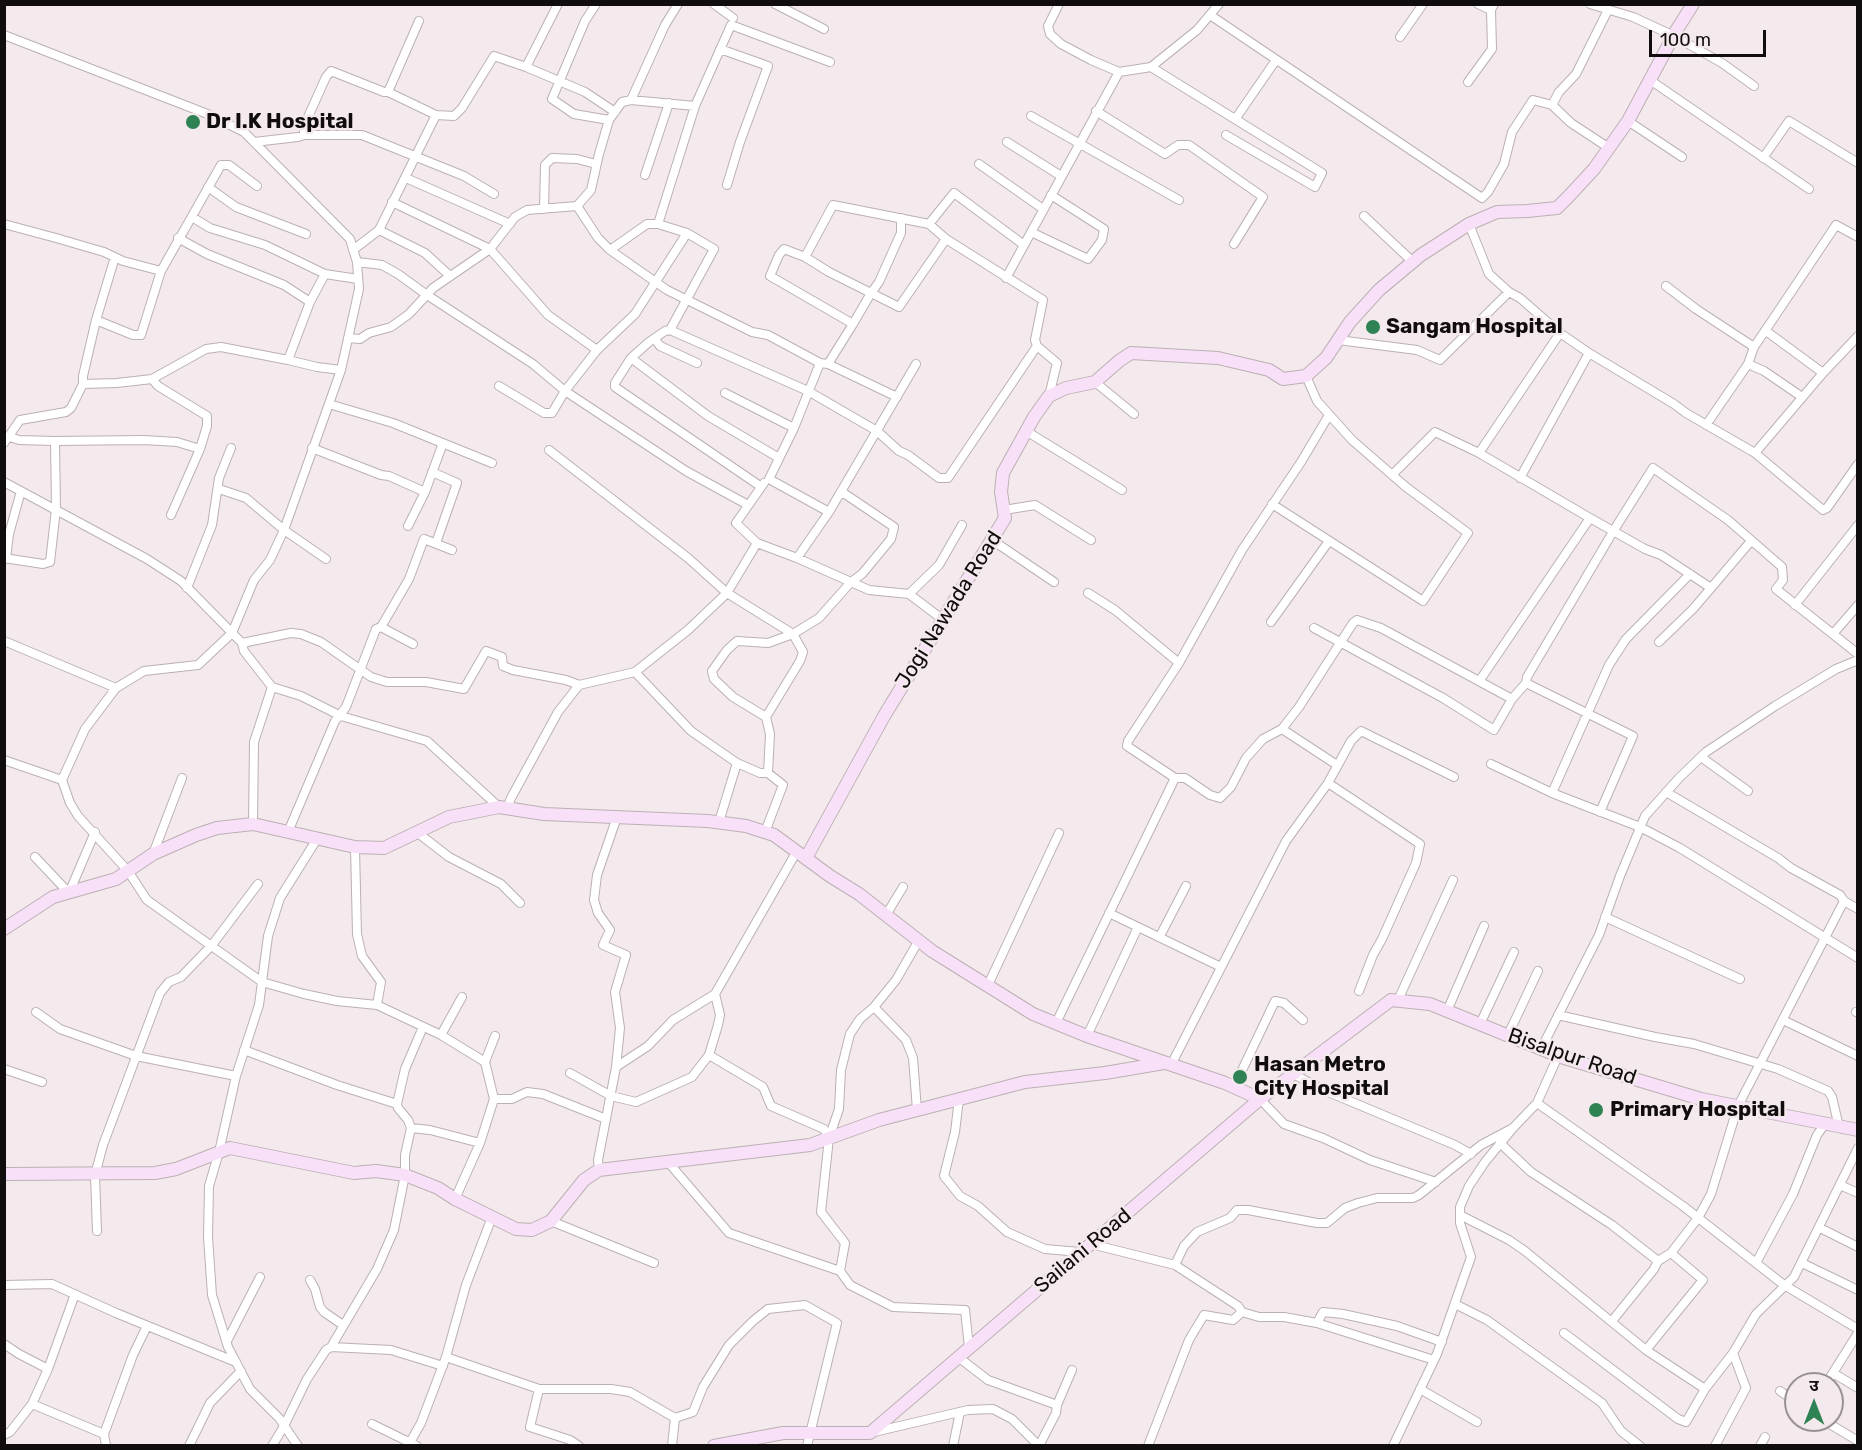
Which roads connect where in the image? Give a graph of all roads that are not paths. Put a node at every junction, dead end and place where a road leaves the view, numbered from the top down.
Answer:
1 (558, 4) edge
2 (596, 4) edge
3 (678, 4) edge
4 (714, 4) edge
5 (775, 4) edge
6 (1059, 4) edge
7 (1219, 4) edge
8 (1423, 4) edge
9 (1478, 4) edge
10 (1590, 4) edge
11 (1693, 4) edge
12 (1492, 7) edge
13 (1608, 10) junction
14 (1210, 15) junction
15 (733, 18) dead end
16 (419, 21) dead end
17 (824, 29) dead end
18 (4, 35) edge
19 (1674, 36) junction
20 (1400, 37) dead end
21 (720, 49) junction
22 (1275, 60) junction
23 (830, 62) dead end
24 (526, 67) junction
25 (1152, 67) junction
26 (1119, 72) junction
27 (1650, 80) junction
28 (558, 81) junction
29 (1468, 82) dead end
30 (1754, 86) dead end
31 (388, 92) junction
32 (631, 100) junction
33 (669, 103) junction
34 (1552, 105) junction
35 (695, 106) junction
36 (615, 111) junction
37 (1096, 111) junction
38 (436, 115) junction
39 (1031, 116) dead end
40 (1236, 118) junction
41 (609, 120) junction
42 (1628, 121) junction
43 (304, 135) junction
44 (1226, 135) dead end
45 (254, 142) junction
46 (1006, 142) dead end
47 (1079, 143) junction
48 (1609, 148) junction
49 (1682, 157) dead end
50 (414, 158) junction
51 (1763, 158) junction
52 (1857, 163) edge
53 (596, 164) junction
54 (979, 164) dead end
55 (645, 175) dead end
56 (1061, 176) junction
57 (406, 178) junction
58 (727, 185) dead end
59 (257, 186) dead end
60 (208, 187) junction
61 (1809, 189) dead end
62 (494, 194) dead end
63 (1050, 195) junction
64 (1179, 200) dead end
65 (392, 202) junction
66 (577, 206) junction
67 (544, 208) junction
68 (1043, 209) junction
69 (1364, 216) dead end
70 (192, 218) junction
71 (901, 218) junction
72 (4, 224) edge
73 (510, 224) junction
74 (658, 224) junction
75 (929, 224) junction
76 (1469, 224) junction
77 (379, 230) junction
78 (1031, 231) junction
79 (687, 233) junction
80 (306, 234) dead end
81 (1857, 237) edge
82 (178, 238) junction
83 (946, 239) junction
84 (1234, 244) dead end
85 (1024, 245) junction
86 (490, 249) junction
87 (353, 250) junction
88 (610, 250) junction
89 (115, 257) junction
90 (805, 257) junction
91 (357, 262) junction
92 (1413, 262) junction
93 (161, 271) junction
94 (325, 274) junction
95 (449, 275) junction
96 (1006, 278) junction
97 (358, 279) junction
98 (656, 283) junction
99 (1666, 286) dead end
100 (1509, 292) junction
101 (871, 293) junction
102 (427, 295) junction
103 (688, 300) junction
104 (310, 302) junction
105 (96, 320) junction
106 (853, 324) junction
107 (670, 330) junction
108 (1766, 331) junction
109 (1560, 333) junction
110 (1857, 336) edge
111 (348, 338) junction
112 (655, 339) junction
113 (1338, 340) junction
114 (1037, 346) junction
115 (1754, 347) junction
116 (597, 350) junction
117 (1589, 353) junction
118 (631, 358) junction
119 (288, 360) junction
120 (697, 363) dead end
121 (824, 363) junction
122 (916, 364) dead end
123 (1748, 364) junction
124 (341, 370) junction
125 (1823, 373) junction
126 (1306, 376) junction
127 (152, 379) junction
128 (1095, 382) junction
129 (83, 384) junction
130 (499, 386) dead end
131 (565, 391) junction
132 (808, 391) junction
133 (725, 393) dead end
134 (1048, 396) junction
135 (897, 397) junction
136 (1802, 397) junction
137 (329, 404) junction
138 (1134, 414) dead end
139 (1329, 415) junction
140 (1706, 425) junction
141 (794, 428) junction
142 (877, 431) junction
143 (1026, 431) junction
144 (7, 440) edge
145 (55, 441) junction
146 (443, 443) junction
147 (231, 448) dead end
148 (312, 448) junction
149 (200, 449) junction
150 (549, 450) dead end
151 (1479, 453) junction
152 (1755, 453) junction
153 (779, 458) junction
154 (492, 463) dead end
155 (1857, 464) edge
156 (432, 472) junction
157 (1392, 475) junction
158 (1520, 478) junction
159 (769, 479) junction
160 (4, 482) edge
161 (760, 486) junction
162 (219, 489) junction
163 (21, 490) junction
164 (1122, 490) dead end
165 (425, 492) junction
166 (842, 492) junction
167 (1272, 504) junction
168 (748, 505) junction
169 (56, 510) junction
170 (1004, 510) junction
171 (829, 512) junction
172 (171, 515) dead end
173 (1590, 518) junction
174 (962, 525) dead end
175 (1857, 525) edge
176 (408, 526) dead end
177 (284, 530) junction
178 (1614, 530) junction
179 (992, 540) junction
180 (1091, 540) dead end
181 (1329, 541) junction
182 (1751, 541) junction
183 (436, 543) junction
184 (757, 543) junction
185 (452, 550) dead end
186 (5, 558) edge
187 (326, 558) dead end
188 (797, 558) junction
189 (1690, 574) junction
190 (851, 582) junction
191 (1054, 582) dead end
192 (187, 588) junction
193 (1711, 588) junction
194 (726, 593) junction
195 (1088, 593) dead end
196 (909, 594) junction
197 (1795, 605) junction
198 (1857, 605) edge
199 (942, 619) junction
200 (1271, 622) dead end
201 (381, 627) junction
202 (1314, 628) dead end
203 (232, 633) junction
204 (793, 634) junction
205 (1833, 634) junction
206 (4, 641) edge
207 (1341, 642) junction
208 (1659, 642) dead end
209 (242, 643) junction
210 (413, 644) dead end
211 (1857, 654) edge
212 (1857, 660) edge
213 (1179, 663) junction
214 (362, 670) junction
215 (635, 672) junction
216 (1480, 680) junction
217 (1526, 683) junction
218 (579, 685) junction
219 (272, 687) junction
220 (116, 688) junction
221 (1512, 699) junction
222 (1588, 713) junction
223 (340, 716) junction
224 (765, 717) junction
225 (1282, 729) junction
226 (1701, 757) junction
227 (4, 760) edge
228 (737, 764) junction
229 (1491, 764) dead end
230 (1337, 765) junction
231 (768, 773) junction
232 (1454, 777) dead end
233 (182, 778) dead end
234 (1174, 778) junction
235 (62, 780) junction
236 (1328, 783) junction
237 (1748, 791) dead end
238 (1666, 792) junction
239 (1552, 793) junction
240 (503, 807) junction
241 (1600, 812) junction
242 (617, 817) junction
243 (719, 822) junction
244 (253, 824) junction
245 (1640, 827) junction
246 (95, 832) junction
247 (288, 832) junction
248 (765, 832) junction
249 (418, 833) junction
250 (1059, 833) dead end
251 (317, 838) junction
252 (355, 847) junction
253 (153, 854) junction
254 (801, 855) junction
255 (35, 857) dead end
256 (128, 871) junction
257 (1453, 880) dead end
258 (258, 884) dead end
259 (1186, 886) dead end
260 (903, 887) dead end
261 (69, 893) junction
262 (1844, 901) junction
263 (520, 903) dead end
264 (1857, 909) edge
265 (1109, 913) junction
266 (886, 915) junction
267 (1605, 917) junction
268 (7, 924) edge
269 (1484, 926) dead end
270 (1138, 927) junction
271 (1160, 936) junction
272 (1825, 939) junction
273 (919, 940) junction
274 (212, 945) junction
275 (1514, 952) dead end
276 (1857, 958) edge
277 (1221, 967) junction
278 (1538, 971) dead end
279 (1740, 979) dead end
280 (262, 982) junction
281 (988, 985) junction
282 (1359, 991) dead end
283 (715, 994) junction
284 (462, 998) dead end
285 (1398, 1000) junction
286 (377, 1005) junction
287 (874, 1006) junction
288 (1447, 1011) junction
289 (36, 1012) dead end
290 (1558, 1015) junction
291 (1303, 1020) dead end
292 (1783, 1020) junction
293 (1056, 1023) junction
294 (1480, 1024) junction
295 (423, 1027) junction
296 (441, 1035) junction
297 (1508, 1035) junction
298 (495, 1036) dead end
299 (1087, 1036) junction
300 (1541, 1049) junction
301 (244, 1050) junction
302 (709, 1055) junction
303 (136, 1056) junction
304 (1558, 1056) junction
305 (1857, 1056) edge
306 (485, 1062) junction
307 (1760, 1063) junction
308 (1168, 1064) junction
309 (616, 1067) junction
310 (4, 1070) edge
311 (570, 1073) dead end
312 (1293, 1074) junction
313 (236, 1076) junction
314 (42, 1082) dead end
315 (1234, 1087) junction
316 (611, 1096) junction
317 (494, 1098) junction
318 (959, 1099) junction
319 (1260, 1100) junction
320 (1537, 1103) junction
321 (397, 1104) junction
322 (1738, 1106) junction
323 (917, 1110) junction
324 (606, 1119) junction
325 (1825, 1124) junction
326 (1839, 1126) junction
327 (411, 1128) junction
328 (1513, 1128) junction
329 (1857, 1130) edge
330 (829, 1138) junction
331 (480, 1143) junction
332 (1500, 1143) junction
333 (1857, 1148) edge
334 (219, 1152) junction
335 (1471, 1154) junction
336 (668, 1162) junction
337 (599, 1170) junction
338 (4, 1174) edge
339 (95, 1175) junction
340 (405, 1175) junction
341 (1436, 1182) junction
342 (1840, 1185) junction
343 (1857, 1193) edge
344 (455, 1199) junction
345 (1460, 1215) junction
346 (492, 1217) junction
347 (1698, 1218) junction
348 (551, 1221) junction
349 (1820, 1228) junction
350 (97, 1232) dead end
351 (1091, 1244) junction
352 (1857, 1247) edge
353 (1080, 1252) junction
354 (1671, 1253) junction
355 (1658, 1262) junction
356 (654, 1263) dead end
357 (1756, 1263) junction
358 (1802, 1263) junction
359 (1175, 1265) junction
360 (840, 1271) junction
361 (260, 1277) dead end
362 (310, 1280) dead end
363 (4, 1285) edge
364 (1784, 1285) junction
365 (1857, 1290) edge
366 (75, 1294) junction
367 (1455, 1304) junction
368 (1242, 1312) junction
369 (1612, 1321) junction
370 (1317, 1323) junction
371 (343, 1325) junction
372 (147, 1326) junction
373 (1857, 1331) edge
374 (1563, 1333) dead end
375 (227, 1341) junction
376 (1442, 1342) junction
377 (4, 1344) edge
378 (331, 1347) junction
379 (969, 1347) junction
380 (1646, 1350) junction
381 (1733, 1353) junction
382 (958, 1358) junction
383 (1434, 1360) junction
384 (236, 1362) junction
385 (445, 1362) junction
386 (48, 1369) junction
387 (1072, 1370) dead end
388 (241, 1371) junction
389 (1834, 1372) edge
390 (1844, 1380) edge
391 (1857, 1388) edge
392 (539, 1389) junction
393 (1420, 1389) junction
394 (1705, 1389) junction
395 (1780, 1391) dead end
396 (1784, 1394) edge
397 (32, 1404) junction
398 (1057, 1405) junction
399 (960, 1412) junction
400 (675, 1418) junction
401 (1477, 1422) dead end
402 (372, 1424) dead end
403 (284, 1426) junction
404 (1842, 1432) edge
405 (810, 1433) junction
406 (870, 1433) junction
407 (104, 1434) junction
408 (4, 1435) edge
409 (1766, 1437) dead end
410 (1857, 1442) edge
411 (1716, 1443) edge
412 (412, 1444) edge
413 (106, 1446) edge
414 (189, 1446) edge
415 (272, 1446) edge
416 (298, 1446) edge
417 (579, 1446) edge
418 (672, 1446) edge
419 (714, 1446) edge
420 (807, 1446) edge
421 (953, 1446) edge
422 (1039, 1446) edge
423 (1148, 1446) edge
424 (1393, 1446) edge
425 (1640, 1446) edge
426 (1726, 1446) edge
427 (1760, 1446) edge

1 - 24 street
2 - 28 street
3 - 32 street
4 - 15 street
5 - 17 street
6 - 26 street
7 - 14 street
8 - 20 street
9 - 12 street
10 - 13 street
11 - 19 street
12 - 29 street
13 - 19 street
13 - 34 street
14 - 22 street
14 - 25 street
16 - 31 street
18 - 45 street
19 - 27 street
19 - 30 street
21 - 23 street
21 - 35 street
21 - 58 street
22 - 34 street
22 - 40 street
24 - 28 street
24 - 38 street
25 - 26 street
25 - 40 street
26 - 37 street
27 - 42 street
27 - 51 street
28 - 36 street
28 - 41 street
31 - 38 street
31 - 43 street
32 - 33 street
32 - 36 street
33 - 35 street
33 - 55 street
34 - 48 street
35 - 74 street
36 - 41 street
37 - 47 street
37 - 84 street
38 - 50 street
39 - 47 street
40 - 44 street
41 - 53 street
42 - 48 street
42 - 49 street
43 - 45 street
43 - 50 street
45 - 87 street
46 - 56 street
47 - 56 street
47 - 64 street
48 - 76 street
50 - 57 street
50 - 62 street
51 - 52 street
51 - 61 street
53 - 66 street
53 - 67 street
54 - 68 street
56 - 63 street
57 - 65 street
57 - 73 street
59 - 60 street
60 - 70 street
60 - 80 street
63 - 68 street
63 - 78 street
65 - 77 street
65 - 86 street
66 - 67 street
66 - 88 street
67 - 73 street
68 - 78 street
69 - 92 street
70 - 82 street
70 - 94 street
71 - 75 street
71 - 90 street
71 - 101 street
72 - 89 street
73 - 86 street
74 - 79 street
74 - 88 street
75 - 83 street
75 - 85 street
76 - 92 street
76 - 100 street
77 - 87 street
77 - 95 street
78 - 85 street
79 - 98 street
79 - 103 street
81 - 108 street
82 - 93 street
82 - 104 street
83 - 96 street
83 - 101 street
85 - 96 street
86 - 95 street
86 - 116 street
87 - 91 street
88 - 98 street
89 - 93 street
89 - 105 street
90 - 101 street
90 - 106 street
91 - 97 street
91 - 102 street
92 - 113 street
93 - 105 street
94 - 97 street
94 - 104 street
95 - 102 street
96 - 114 street
97 - 111 street
98 - 103 street
98 - 116 street
99 - 115 street
100 - 109 street
100 - 113 street
101 - 106 street
102 - 111 street
102 - 131 street
103 - 107 street
103 - 121 street
104 - 119 street
105 - 129 street
106 - 121 street
107 - 112 street
107 - 132 street
108 - 115 street
108 - 125 street
109 - 117 street
109 - 151 street
110 - 125 street
111 - 124 street
112 - 118 street
112 - 120 street
113 - 126 street
114 - 134 street
114 - 142 street
115 - 123 street
116 - 131 street
117 - 140 street
117 - 158 street
118 - 153 street
118 - 161 street
119 - 124 street
119 - 127 street
121 - 132 street
121 - 135 street
122 - 135 street
123 - 136 street
123 - 140 street
124 - 137 street
125 - 136 street
126 - 128 street
126 - 139 street
127 - 129 street
127 - 149 street
128 - 134 street
128 - 138 street
129 - 144 street
130 - 131 street
131 - 168 street
132 - 141 street
132 - 142 street
133 - 141 street
134 - 143 street, Jogi Nawada Road
135 - 142 street
136 - 152 street
137 - 146 street
137 - 148 street
139 - 157 street
139 - 167 street
140 - 152 street
141 - 153 street
142 - 166 street
143 - 164 street
143 - 170 street, Jogi Nawada Road
144 - 145 street
145 - 149 street
145 - 169 street
146 - 154 street
146 - 156 street
147 - 162 street
148 - 165 street
148 - 177 street
149 - 172 street
150 - 194 street
151 - 157 street
151 - 158 street
152 - 155 street
153 - 159 street
156 - 165 street
156 - 183 street
157 - 181 street
158 - 173 street
159 - 161 street
159 - 171 street
160 - 163 street
161 - 168 street
162 - 177 street
162 - 192 street
163 - 169 street
163 - 186 street
165 - 176 street
166 - 171 street
166 - 190 street
167 - 181 street
167 - 213 street
168 - 184 street
169 - 186 street
169 - 192 street
170 - 179 street, Jogi Nawada Road
170 - 180 street
171 - 188 street
173 - 178 street
173 - 216 street
174 - 196 street
175 - 197 street
177 - 187 street
177 - 203 street
178 - 182 street
178 - 189 street
178 - 217 street
179 - 191 street
179 - 199 street, Jogi Nawada Road
181 - 200 street
182 - 193 street
182 - 197 street
183 - 185 street
183 - 201 street
184 - 188 street
184 - 194 street
188 - 190 street
189 - 193 street
189 - 222 street
190 - 196 street
190 - 204 street
192 - 203 street
193 - 208 street
194 - 204 street
194 - 215 street
195 - 213 street
196 - 199 street
197 - 205 street
198 - 205 street
199 - 254 street, Jogi Nawada Road
201 - 210 street
201 - 214 street
202 - 207 street
203 - 209 street
203 - 220 street
204 - 224 street
204 - 224 street
205 - 211 street
206 - 220 street
207 - 216 street
207 - 221 street
207 - 225 street
209 - 214 street
209 - 219 street
212 - 226 street
213 - 234 street
214 - 218 street
214 - 223 street
215 - 218 street
215 - 228 street
216 - 221 street
217 - 221 street
217 - 222 street
218 - 240 street
219 - 223 street
219 - 244 street
220 - 235 street
222 - 239 street
222 - 241 street
223 - 240 street
223 - 247 street
224 - 231 street
225 - 230 street
225 - 234 street
226 - 237 street
226 - 238 street
227 - 235 street
228 - 231 street
228 - 243 street
229 - 239 street
230 - 232 street
230 - 236 street
231 - 248 street
233 - 253 street
234 - 265 street
235 - 246 street
236 - 277 street
236 - 282 street
238 - 245 street
238 - 262 street
239 - 241 street
240 - 242 street
240 - 249 street
241 - 245 street
242 - 243 street
242 - 309 street
243 - 248 street
244 - 247 street
244 - 253 street
245 - 267 street
245 - 272 street
246 - 256 street
246 - 261 street
247 - 251 street
248 - 254 street
249 - 252 street
249 - 263 street
250 - 281 street
251 - 252 street
251 - 280 street
252 - 286 street
253 - 256 street
254 - 266 street
254 - 283 street
255 - 261 street
256 - 261 street
256 - 274 street
257 - 285 street
258 - 274 street
259 - 271 street
260 - 266 street
261 - 268 street
262 - 264 street
262 - 272 street
265 - 270 street
265 - 293 street
266 - 273 street
267 - 279 street
267 - 290 street
269 - 288 street
270 - 271 street
270 - 299 street
271 - 277 street
272 - 276 street
272 - 292 street
273 - 281 street
273 - 287 street
274 - 280 street
274 - 303 street
275 - 294 street
277 - 308 street
278 - 297 street
280 - 286 street
280 - 301 street
281 - 293 street
283 - 302 street
283 - 309 street
284 - 296 street
285 - 288 street, Bisalpur Road
285 - 312 street, Sailani Road
286 - 295 street
287 - 323 street
287 - 330 street
288 - 294 street, Bisalpur Road
289 - 303 street
290 - 300 street
290 - 307 street
291 - 315 street
292 - 305 street
292 - 307 street
293 - 299 street
294 - 297 street, Bisalpur Road
295 - 296 street
295 - 321 street
296 - 306 street
297 - 300 street, Bisalpur Road
298 - 306 street
299 - 308 street
300 - 304 street, Bisalpur Road
301 - 313 street
301 - 321 street
302 - 316 street
302 - 330 street
303 - 313 street
303 - 339 street
304 - 320 street
304 - 322 street, Bisalpur Road
306 - 317 street
307 - 322 street
307 - 326 street
308 - 315 street
308 - 318 street
309 - 316 street
310 - 314 street
311 - 316 street
312 - 319 street, Sailani Road
312 - 335 street
313 - 334 street
315 - 319 street
316 - 324 street
317 - 324 street
317 - 331 street
318 - 323 street
318 - 353 street
319 - 341 street
319 - 351 street, Sailani Road
320 - 328 street
320 - 347 street
321 - 327 street
322 - 325 street, Bisalpur Road
322 - 347 street
323 - 330 street
324 - 337 street
325 - 326 street, Bisalpur Road
325 - 357 street
326 - 329 street, Bisalpur Road
327 - 331 street
327 - 340 street
328 - 332 street
328 - 335 street
330 - 336 street
330 - 360 street
331 - 344 street
332 - 345 street
332 - 355 street
333 - 342 street
334 - 339 street
334 - 340 street
334 - 375 street
335 - 341 street
336 - 337 street
336 - 360 street
337 - 348 street
338 - 339 street
339 - 350 street
340 - 344 street
340 - 371 street
341 - 359 street
342 - 343 street
342 - 349 street
344 - 346 street
345 - 367 street
345 - 369 street
346 - 348 street
346 - 385 street
347 - 354 street
347 - 357 street
348 - 356 street
349 - 352 street
349 - 358 street
351 - 353 street, Sailani Road
351 - 359 street
353 - 379 street, Sailani Road
354 - 355 street
354 - 380 street
355 - 369 street
357 - 364 street
358 - 364 street
358 - 365 street
359 - 368 street
360 - 379 street
361 - 375 street
362 - 371 street
363 - 366 street
364 - 373 street
364 - 381 street
366 - 372 street
366 - 386 street
367 - 376 street
367 - 425 street
368 - 370 street
368 - 423 street
369 - 380 street
370 - 376 street
370 - 383 street
371 - 378 street
372 - 384 street
372 - 407 street
373 - 389 street
374 - 394 street
375 - 384 street
376 - 383 street
377 - 386 street
378 - 385 street
378 - 403 street
379 - 382 street, Sailani Road
380 - 394 street
381 - 394 street
381 - 411 street
382 - 398 street
382 - 406 street, Sailani Road
383 - 393 street
384 - 388 street
385 - 392 street
385 - 412 street
386 - 397 street
387 - 398 street
388 - 403 street
388 - 414 street
390 - 391 street
392 - 400 street
392 - 417 street
393 - 401 street
393 - 424 street
395 - 396 street
397 - 407 street
397 - 408 street
398 - 422 street
399 - 406 street
399 - 421 street
399 - 422 street
400 - 405 street
400 - 418 street
402 - 412 street
403 - 415 street
403 - 416 street
404 - 410 street
405 - 406 street
405 - 419 street
405 - 420 street
407 - 413 street
409 - 427 street
411 - 426 street

